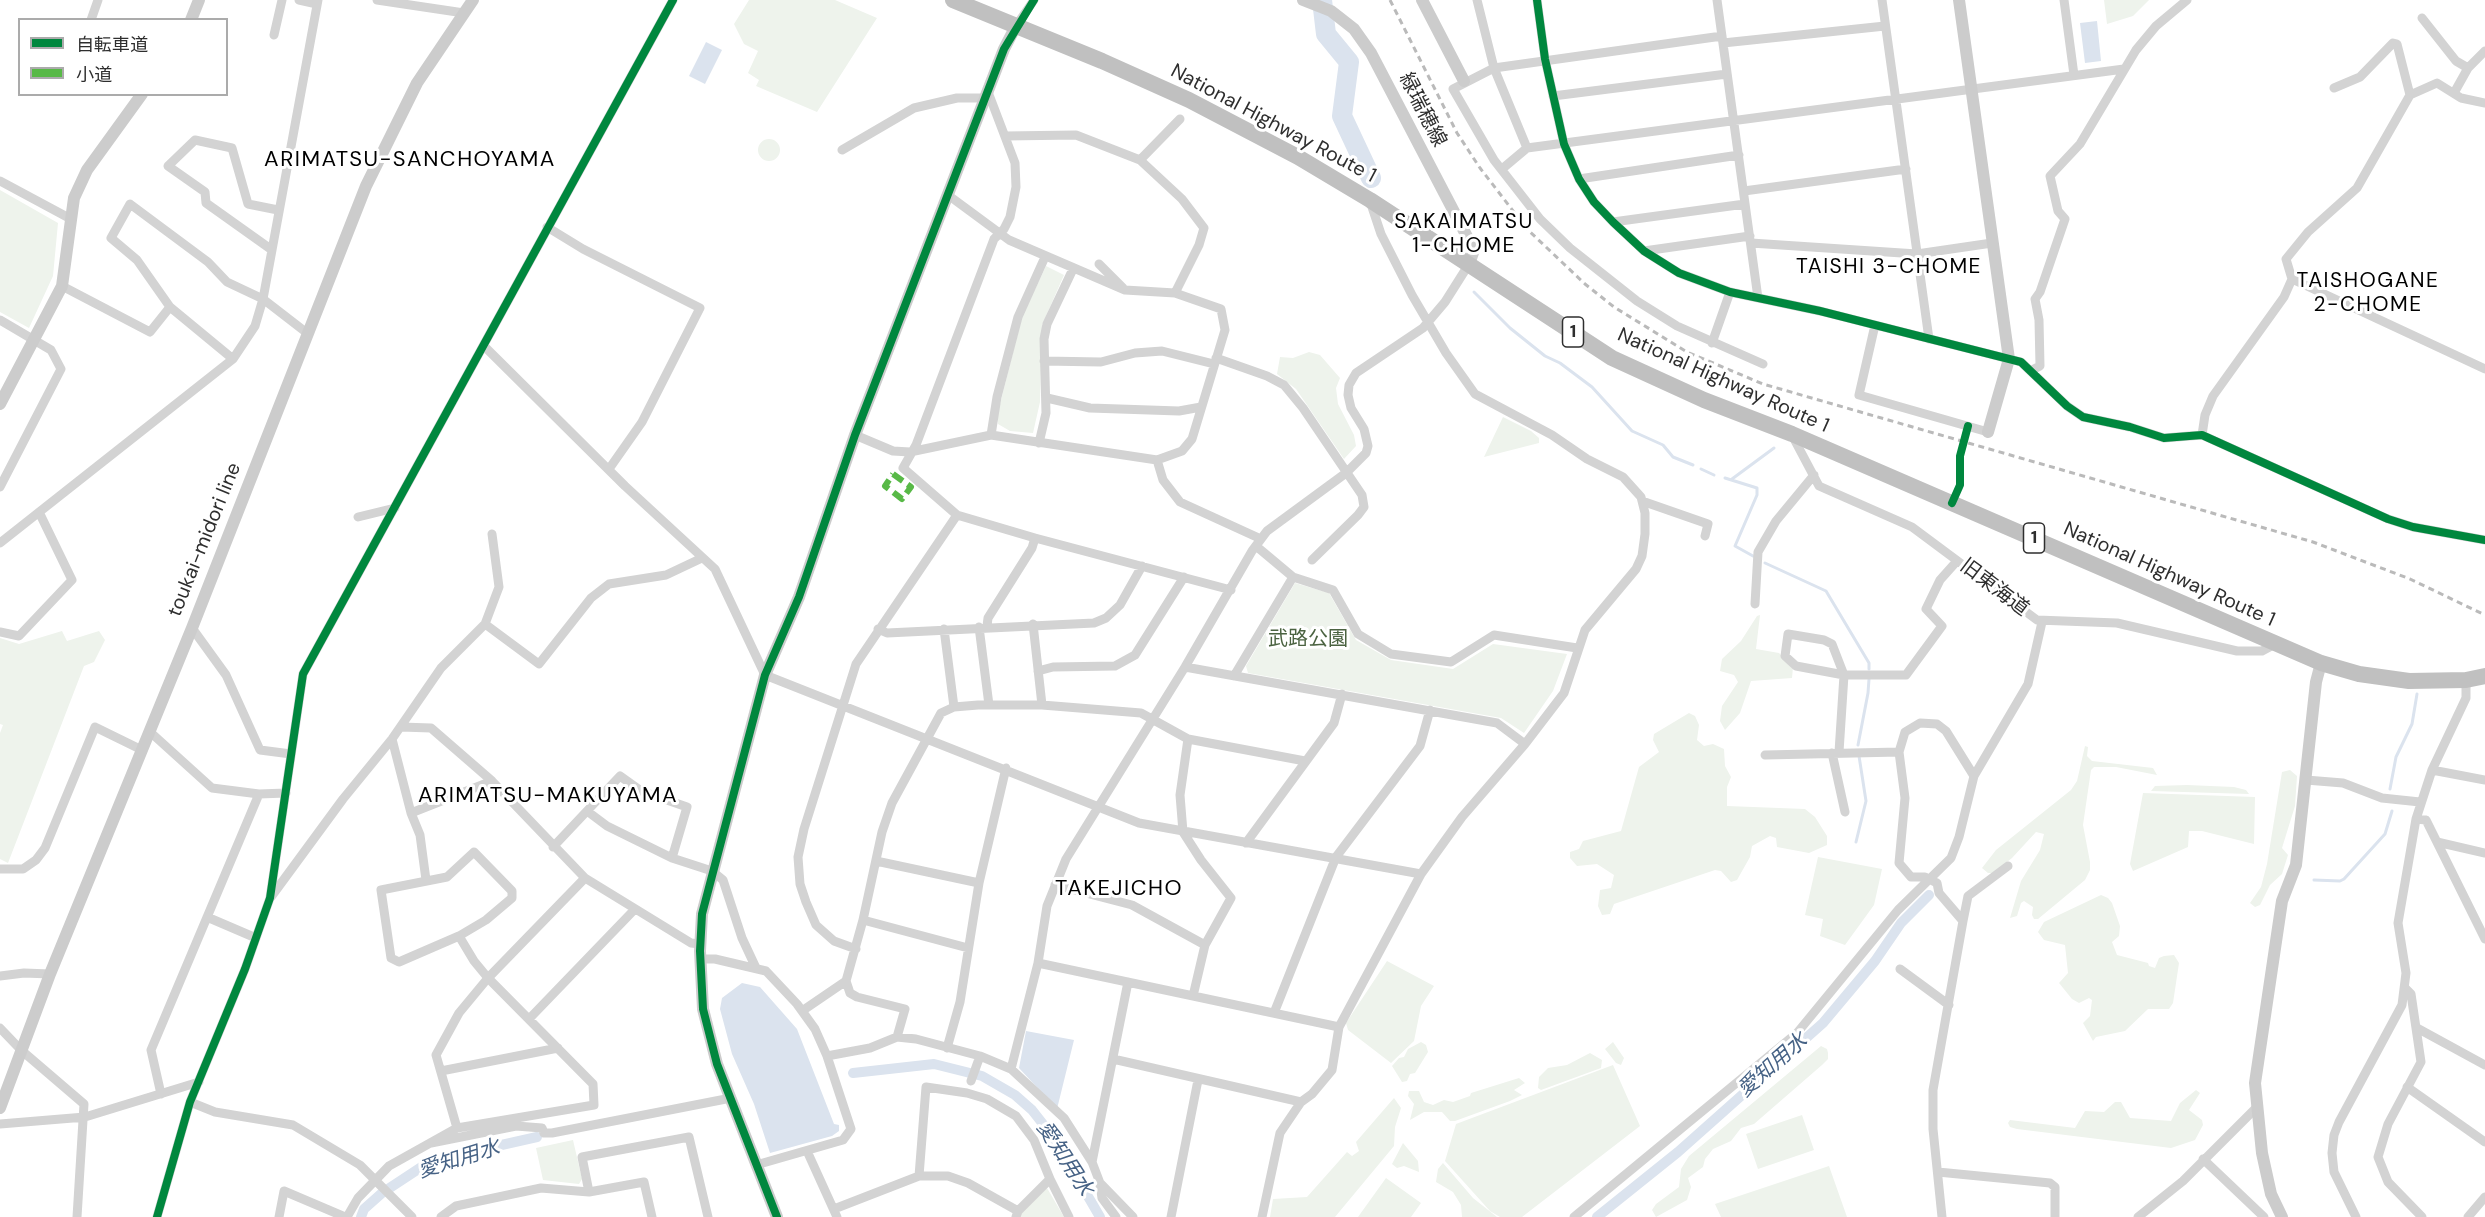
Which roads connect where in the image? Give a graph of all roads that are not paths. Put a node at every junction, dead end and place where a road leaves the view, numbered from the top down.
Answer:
1 (98, 0) edge
2 (199, 0) edge
3 (282, 0) edge
4 (299, 0) edge
5 (377, 0) edge
6 (473, 0) edge
7 (674, 0) edge
8 (954, 0) edge
9 (1034, 0) edge
10 (1303, 0) edge
11 (1422, 0) edge
12 (1477, 0) edge
13 (1538, 0) edge
14 (1717, 0) edge
15 (1882, 0) edge
16 (1959, 0) edge
17 (2064, 0) edge
18 (2187, 0) edge
19 (318, 2) edge
20 (1326, 7) edge
21 (464, 13) junction
22 (92, 18) edge
23 (192, 18) edge
24 (2422, 18) dead end
25 (1016, 26) junction
26 (1885, 26) junction
27 (274, 35) dead end
28 (1723, 40) junction
29 (2485, 51) edge
30 (1545, 60) junction
31 (1494, 68) junction
32 (2468, 68) junction
33 (2124, 69) junction
34 (1728, 74) junction
35 (2074, 75) junction
36 (1464, 81) junction
37 (1971, 88) junction
38 (2334, 88) dead end
39 (2454, 93) junction
40 (986, 95) junction
41 (2410, 95) junction
42 (141, 96) edge
43 (1553, 96) junction
44 (1895, 98) junction
45 (2485, 103) edge
46 (1180, 119) dead end
47 (1734, 122) junction
48 (1005, 136) junction
49 (1564, 144) junction
50 (1527, 148) junction
51 (842, 150) dead end
52 (1739, 155) junction
53 (1140, 160) junction
54 (1502, 169) junction
55 (1906, 169) junction
56 (1579, 179) junction
57 (0, 181) edge
58 (1744, 192) junction
59 (948, 195) junction
60 (1370, 200) junction
61 (1745, 204) junction
62 (278, 210) junction
63 (69, 218) junction
64 (1613, 222) junction
65 (547, 227) junction
66 (1000, 234) junction
67 (1750, 240) junction
68 (1992, 243) junction
69 (272, 250) junction
70 (1644, 251) junction
71 (1917, 254) junction
72 (1045, 256) junction
73 (1100, 264) dead end
74 (1469, 264) junction
75 (1073, 269) junction
76 (2292, 279) junction
77 (62, 286) junction
78 (1125, 290) junction
79 (1175, 292) junction
80 (1730, 292) junction
81 (1758, 298) junction
82 (263, 299) junction
83 (170, 307) junction
84 (0, 320) edge
85 (1428, 323) junction
86 (1875, 325) junction
87 (307, 333) junction
88 (1929, 339) junction
89 (35, 340) junction
90 (1712, 342) junction
91 (484, 346) junction
92 (233, 359) junction
93 (2009, 359) junction
94 (1044, 361) junction
95 (1215, 361) junction
96 (1763, 364) dead end
97 (2485, 369) edge
98 (2032, 370) junction
99 (2, 396) edge
100 (1047, 398) junction
101 (1201, 407) junction
102 (1988, 432) joint
103 (855, 435) junction
104 (991, 435) junction
105 (1792, 435) junction
106 (2202, 435) junction
107 (1039, 443) junction
108 (910, 452) junction
109 (1157, 460) junction
110 (609, 469) junction
111 (1346, 473) junction
112 (1814, 475) junction
113 (0, 487) edge
114 (1642, 501) junction
115 (395, 508) junction
116 (39, 512) junction
117 (957, 514) junction
118 (358, 517) dead end
119 (492, 534) dead end
120 (1705, 536) dead end
121 (2, 538) edge
122 (1035, 538) junction
123 (2485, 540) edge
124 (1259, 542) junction
125 (702, 558) junction
126 (1312, 560) dead end
127 (1957, 561) junction
128 (1142, 566) junction
129 (1184, 577) junction
130 (1293, 577) junction
131 (1231, 590) junction
132 (1755, 604) dead end
133 (2042, 622) junction
134 (485, 624) junction
135 (1033, 624) junction
136 (983, 627) junction
137 (192, 628) junction
138 (878, 629) junction
139 (944, 629) junction
140 (0, 632) edge
141 (2275, 644) junction
142 (1577, 648) junction
143 (2321, 663) junction
144 (1185, 667) junction
145 (1038, 671) junction
146 (765, 675) junction
147 (1844, 675) junction
148 (1234, 676) junction
149 (2485, 676) edge
150 (2466, 680) junction
151 (1342, 694) junction
152 (844, 705) junction
153 (988, 705) junction
154 (1042, 705) junction
155 (954, 707) junction
156 (1430, 710) junction
157 (1152, 718) junction
158 (401, 727) junction
159 (149, 731) junction
160 (927, 738) junction
161 (392, 739) junction
162 (1188, 739) junction
163 (1525, 744) junction
164 (142, 750) junction
165 (1835, 752) junction
166 (1899, 752) junction
167 (291, 754) junction
168 (1766, 755) dead end
169 (1305, 761) junction
170 (1006, 768) junction
171 (2432, 770) junction
172 (1974, 776) junction
173 (2306, 780) junction
174 (2485, 780) edge
175 (492, 781) junction
176 (286, 793) junction
177 (259, 794) junction
178 (2421, 802) junction
179 (1098, 806) junction
180 (587, 810) junction
181 (1845, 812) dead end
182 (411, 813) junction
183 (2416, 819) junction
184 (1183, 832) junction
185 (2437, 842) junction
186 (1246, 843) junction
187 (553, 847) junction
188 (2485, 853) edge
189 (1336, 857) junction
190 (672, 858) junction
191 (876, 861) junction
192 (2008, 866) dead end
193 (0, 869) edge
194 (712, 871) junction
195 (1421, 874) junction
196 (585, 878) junction
197 (1932, 879) junction
198 (426, 880) junction
199 (980, 883) junction
200 (1055, 885) junction
201 (270, 898) junction
202 (635, 909) junction
203 (207, 917) junction
204 (863, 920) junction
205 (1963, 921) junction
206 (459, 936) junction
207 (256, 938) junction
208 (2485, 939) edge
209 (700, 944) junction
210 (1205, 945) junction
211 (968, 948) junction
212 (856, 949) junction
213 (701, 959) junction
214 (1038, 963) junction
215 (756, 968) junction
216 (1900, 969) dead end
217 (50, 974) junction
218 (0, 976) edge
219 (488, 978) junction
220 (846, 981) junction
221 (1128, 982) junction
222 (2406, 989) junction
223 (1194, 996) junction
224 (1949, 1005) junction
225 (802, 1011) junction
226 (1274, 1013) junction
227 (529, 1019) junction
228 (1339, 1027) junction
229 (0, 1028) edge
230 (2417, 1028) junction
231 (897, 1037) junction
232 (558, 1048) junction
233 (947, 1048) junction
234 (21, 1050) junction
235 (827, 1056) junction
236 (980, 1056) junction
237 (1113, 1059) junction
238 (2485, 1065) edge
239 (1011, 1069) junction
240 (441, 1071) junction
241 (1198, 1080) junction
242 (971, 1081) dead end
243 (199, 1082) junction
244 (4, 1086) edge
245 (2407, 1087) junction
246 (161, 1094) junction
247 (731, 1098) junction
248 (190, 1102) junction
249 (1301, 1102) junction
250 (0, 1108) edge
251 (2256, 1108) junction
252 (85, 1117) junction
253 (0, 1124) edge
254 (457, 1128) junction
255 (2485, 1142) edge
256 (427, 1144) junction
257 (807, 1150) junction
258 (2203, 1160) junction
259 (1092, 1162) junction
260 (756, 1165) junction
261 (1938, 1172) junction
262 (919, 1176) junction
263 (1050, 1179) junction
264 (377, 1180) junction
265 (1100, 1183) junction
266 (590, 1192) junction
267 (2485, 1197) edge
268 (835, 1213) edge
269 (1017, 1214) edge
270 (77, 1217) edge
271 (157, 1217) edge
272 (279, 1217) edge
273 (346, 1217) edge
274 (412, 1217) edge
275 (441, 1217) edge
276 (652, 1217) edge
277 (708, 1217) edge
278 (777, 1217) edge
279 (1069, 1217) edge
280 (1116, 1217) edge
281 (1133, 1217) edge
282 (1171, 1217) edge
283 (1262, 1217) edge
284 (1574, 1217) edge
285 (1942, 1217) edge
286 (2055, 1217) edge
287 (2138, 1217) edge
288 (2264, 1217) edge
289 (2282, 1217) edge
290 (2356, 1217) edge
291 (2422, 1217) edge
292 (2468, 1217) edge

1 - 22 street
2 - 23 street
3 - 27 street
4 - 19 street
5 - 21 street
6 - 21 street, toukai-midori line
7 - 65 street
8 - 25 highway, National Highway Route 1 / 1
9 - 25 street
10 - 20 street, 緑瑞穂線
11 - 36 street
12 - 31 street
13 - 30 street
14 - 28 street
15 - 26 street
16 - 37 street
17 - 35 street
18 - 33 street
19 - 62 street
20 - 74 street, 緑瑞穂線
21 - 87 street, toukai-midori line
24 - 32 street
25 - 40 street
25 - 60 highway, National Highway Route 1 / 1
26 - 28 street
26 - 44 street
28 - 30 street
28 - 34 street
29 - 32 street
30 - 31 street
30 - 43 street
31 - 36 street
31 - 50 street
32 - 39 street
33 - 35 street
33 - 98 street
34 - 43 street
34 - 47 street
35 - 37 street
36 - 54 street
37 - 44 street
37 - 68 street
38 - 41 street
39 - 41 street
39 - 45 street
40 - 48 street
40 - 51 street
40 - 59 street
41 - 76 street
42 - 63 street
43 - 49 street
44 - 47 street
44 - 55 street
46 - 53 street
47 - 49 street
47 - 52 street
48 - 53 street
48 - 66 street
49 - 50 street
49 - 56 street
50 - 54 street
52 - 56 street
52 - 58 street
53 - 79 street
54 - 90 street
55 - 58 street
55 - 71 street
56 - 64 street
57 - 63 street
58 - 61 street
59 - 66 street
59 - 103 street
60 - 74 highway, National Highway Route 1 / 1
60 - 85 street
61 - 64 street
61 - 67 street
62 - 69 street
62 - 69 street
63 - 77 street
64 - 70 street
65 - 91 street
65 - 110 street
66 - 72 street
66 - 108 street
67 - 70 street
67 - 71 street
67 - 81 street
68 - 71 street
68 - 93 street
69 - 82 street
70 - 80 street
71 - 88 street
72 - 75 street
72 - 104 street
73 - 78 street
74 - 85 street
74 - 105 highway, National Highway Route 1 / 1
75 - 78 street
75 - 94 street
76 - 97 street
76 - 106 street
77 - 83 street
77 - 89 street
78 - 79 street
79 - 95 street
80 - 81 street
80 - 90 street
81 - 86 street
82 - 83 street
82 - 87 street
82 - 92 street
83 - 92 street
84 - 89 street
85 - 111 street
85 - 114 street
86 - 88 street
86 - 102 street
87 - 137 street, toukai-midori line
88 - 93 street
89 - 99 street
89 - 113 street
90 - 96 street
91 - 110 street
91 - 115 street
92 - 116 street
93 - 98 street
93 - 102 street
94 - 95 street
94 - 100 street
95 - 101 street
95 - 111 street
98 - 106 street
100 - 101 street
100 - 107 street
101 - 109 street
103 - 108 street
103 - 146 street
104 - 107 street
104 - 108 street
105 - 112 street, 旧東海道
105 - 141 highway, National Highway Route 1 / 1
106 - 123 street
107 - 109 street
108 - 117 street
109 - 124 street
110 - 125 street
111 - 124 street
111 - 126 street
112 - 127 street, 旧東海道
112 - 132 street
114 - 120 street
114 - 142 street
115 - 118 street
115 - 167 street
116 - 121 street
116 - 140 street
117 - 122 street
117 - 138 street
119 - 134 street
122 - 128 street
122 - 136 street
124 - 130 street
124 - 131 street
125 - 134 street
125 - 146 street
127 - 133 street, 旧東海道
127 - 147 street
128 - 129 street
128 - 135 street
129 - 131 street
129 - 145 street
130 - 142 street
130 - 148 street
131 - 144 street
133 - 141 street, 旧東海道
133 - 172 street
134 - 158 street
135 - 136 street
135 - 145 street
136 - 139 street
136 - 153 street
137 - 159 street, toukai-midori line
137 - 167 street
138 - 139 street
138 - 152 street
139 - 155 street
141 - 143 highway, National Highway Route 1 / 1
142 - 163 street
143 - 150 highway, National Highway Route 1 / 1
143 - 173 street
144 - 148 street
144 - 157 street
145 - 154 street
146 - 152 street
146 - 194 street
147 - 147 street
147 - 165 street
148 - 151 street
149 - 150 highway, National Highway Route 1 / 1
150 - 171 street
151 - 156 street
151 - 169 street
152 - 160 street
152 - 212 street
153 - 154 street
153 - 155 street
154 - 157 street
155 - 160 street
156 - 163 street
156 - 189 street
157 - 162 street
157 - 179 street
158 - 161 street
158 - 175 street
159 - 164 street, toukai-midori line
159 - 177 street
160 - 170 street
160 - 191 street
161 - 182 street
161 - 201 street
162 - 169 street
162 - 184 street
163 - 195 street
164 - 193 street
164 - 217 street, toukai-midori line
165 - 166 street
165 - 168 street
165 - 181 street
166 - 172 street
166 - 197 street
167 - 176 street
169 - 186 street
170 - 179 street
170 - 199 street
171 - 174 street
171 - 178 street
172 - 197 street
173 - 178 street
173 - 251 street
175 - 182 street
175 - 187 street
176 - 177 street
176 - 201 street
177 - 203 street
178 - 183 street
179 - 184 street
179 - 200 street
180 - 187 street
180 - 190 street
180 - 190 street
182 - 198 street
183 - 185 street
183 - 222 street
184 - 186 street
184 - 210 street
185 - 188 street
185 - 208 street
186 - 189 street
187 - 196 street
189 - 195 street
189 - 226 street
190 - 194 street
191 - 199 street
191 - 204 street
192 - 205 street
194 - 209 street
194 - 215 street
195 - 228 street
196 - 202 street
196 - 219 street
197 - 205 street
197 - 284 street
198 - 206 street
198 - 206 street
199 - 211 street
200 - 210 street
200 - 214 street
201 - 207 street
202 - 209 street
202 - 227 street
203 - 207 street
203 - 246 street
204 - 211 street
204 - 212 street
205 - 224 street
206 - 219 street
207 - 243 street
209 - 213 street
210 - 223 street
211 - 233 street
212 - 220 street
213 - 215 street
213 - 247 street
214 - 221 street
214 - 239 street
215 - 225 street
216 - 224 street
217 - 218 street
217 - 234 street, toukai-midori line
219 - 227 street
219 - 240 street
220 - 225 street
220 - 231 street
221 - 223 street
221 - 237 street
222 - 230 street
222 - 290 street
223 - 226 street
224 - 261 street
225 - 235 street
226 - 228 street
227 - 232 street
228 - 249 street
229 - 234 street
230 - 238 street
230 - 245 street
231 - 233 street
231 - 235 street
232 - 240 street
232 - 254 street
233 - 236 street
234 - 244 street, toukai-midori line
234 - 252 street
235 - 257 street
236 - 239 street
236 - 242 street
237 - 241 street
237 - 259 street
239 - 259 street
240 - 254 street
241 - 249 street
241 - 282 street
243 - 246 street
243 - 248 street
244 - 250 street, toukai-midori line
245 - 255 street
245 - 291 street
246 - 252 street
247 - 256 street
247 - 260 street
248 - 264 street
248 - 271 street
249 - 283 street
251 - 258 street
251 - 289 street
252 - 253 street
252 - 270 street
254 - 256 street
256 - 264 street
257 - 260 street
257 - 268 street
258 - 287 street
258 - 288 street
259 - 265 street
260 - 278 street
261 - 285 street
261 - 286 street
262 - 263 street
262 - 268 street
262 - 269 street
263 - 269 street
263 - 279 street
264 - 273 street
264 - 274 street
265 - 280 street
265 - 281 street
266 - 275 street
266 - 276 street
266 - 277 street
267 - 292 street
272 - 273 street

